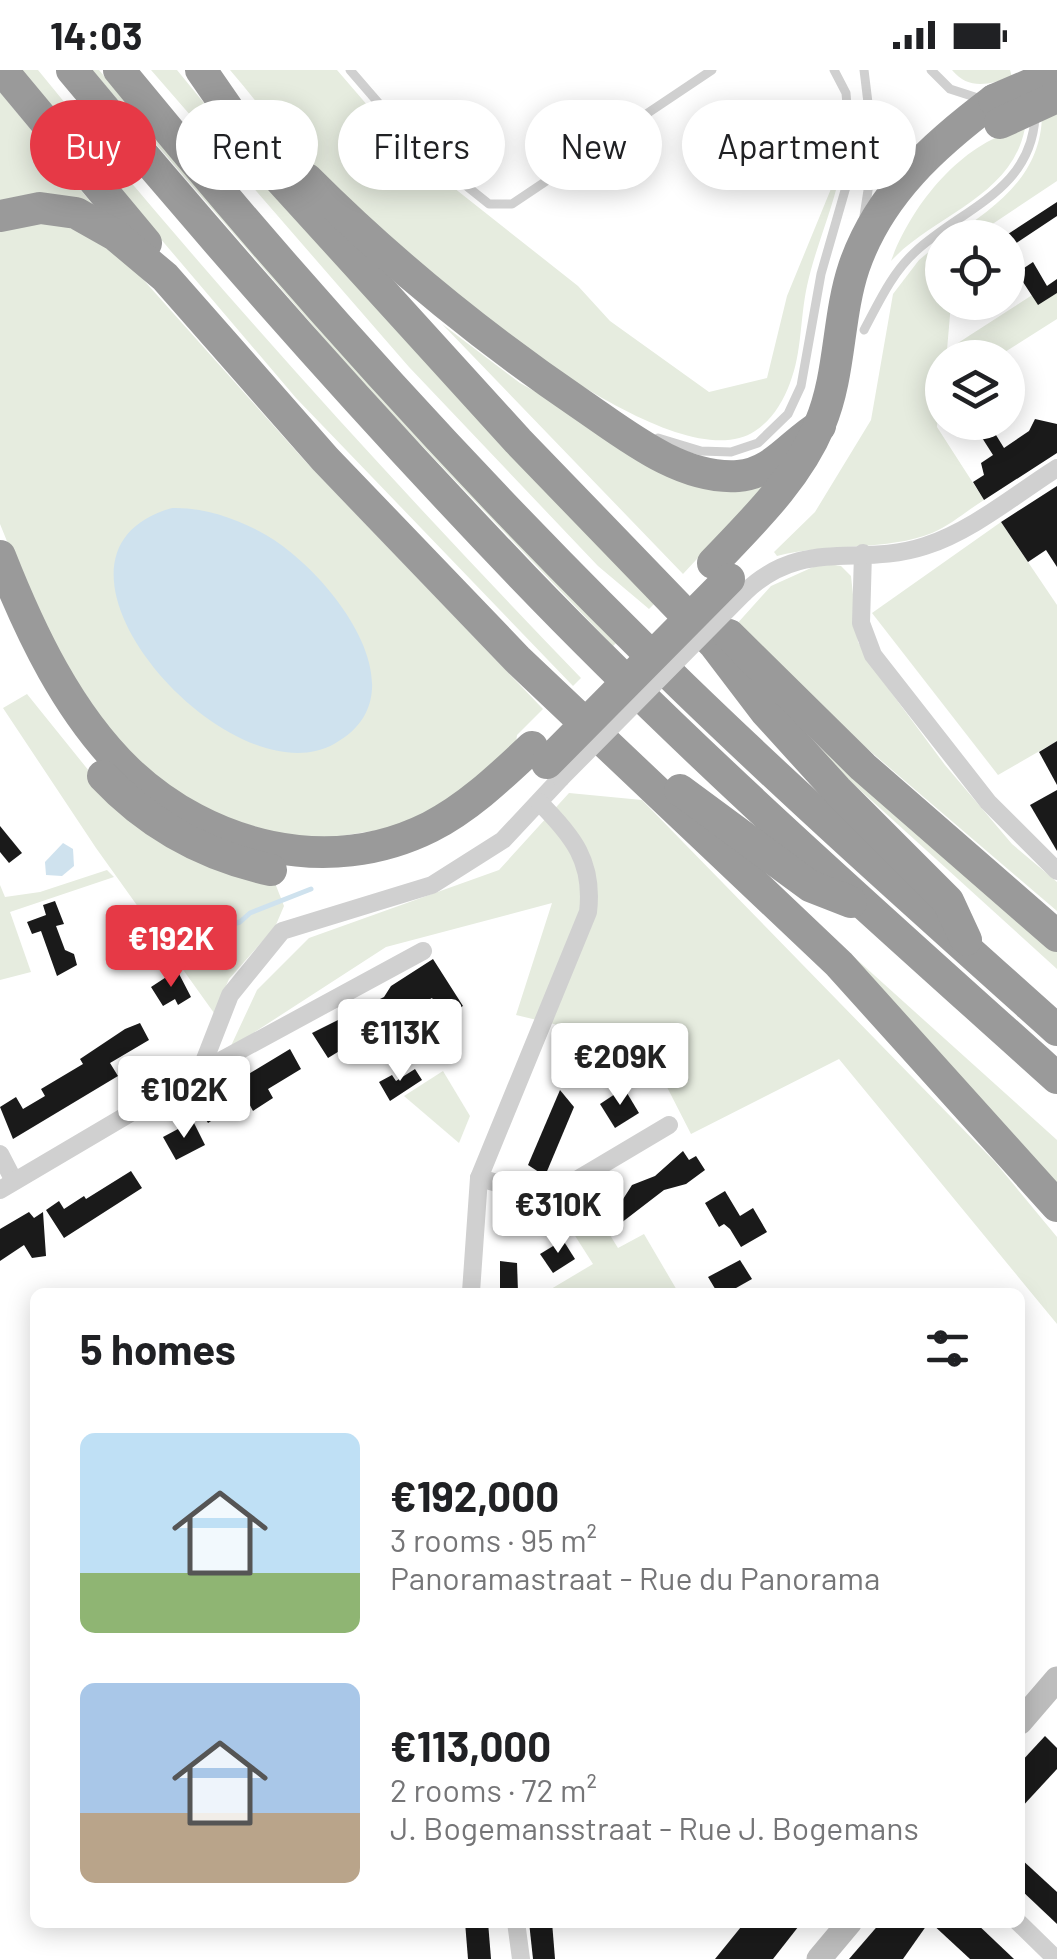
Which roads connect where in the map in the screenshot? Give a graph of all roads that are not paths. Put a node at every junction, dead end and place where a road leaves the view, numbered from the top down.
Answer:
1 (2, 70) edge
2 (72, 70) edge
3 (118, 70) edge
4 (350, 70) edge
5 (712, 70) edge
6 (834, 70) edge
7 (864, 70) edge
8 (931, 70) edge
9 (1023, 70) edge
10 (1057, 73) edge
11 (209, 80) edge
12 (1057, 97) edge
13 (847, 100) edge
14 (869, 100) edge
15 (997, 111) junction
16 (847, 190) edge
17 (869, 190) edge
18 (0, 216) edge
19 (854, 268) junction
20 (165, 277) junction
21 (864, 330) junction
22 (576, 400) junction
23 (820, 426) junction
24 (1057, 468) edge
25 (863, 553) junction
26 (0, 556) edge
27 (729, 578) junction
28 (666, 594) junction
29 (0, 612) edge
30 (616, 752) junction
31 (546, 763) junction
32 (539, 802) junction
33 (1057, 872) edge
34 (870, 910) junction
35 (1057, 936) edge
36 (422, 951) dead end
37 (972, 953) junction
38 (1057, 1030) edge
39 (200, 1072) junction
40 (1057, 1078) edge
41 (669, 1125) dead end
42 (0, 1154) edge
43 (479, 1178) junction
44 (7, 1186) edge
45 (1057, 1206) edge
46 (470, 1288) edge
47 (1057, 1678) edge
48 (1025, 1716) edge
49 (517, 1928) edge
50 (845, 1928) edge
51 (1024, 1928) edge
52 (520, 1959) edge
53 (819, 1959) edge
54 (1056, 1959) edge

1 - 20 highway
2 - 34 highway
3 - 37 highway
4 - 5 lane
6 - 13 lane
7 - 14 lane
8 - 15 lane
9 - 21 lane
10 - 15 highway, bridge
11 - 22 highway
11 - 28 highway
12 - 15 highway, bridge
15 - 19 highway
15 - 21 highway
16 - 22 lane
17 - 19 lane
18 - 20 highway
19 - 23 highway
20 - 30 highway
21 - 27 highway
22 - 23 highway
23 - 27 highway
24 - 25 street
25 - 27 street
25 - 33 street
26 - 31 highway
27 - 31 highway, bridge
28 - 35 highway
28 - 37 highway
29 - 31 highway
30 - 34 highway
30 - 45 highway
31 - 32 street
32 - 39 street
32 - 43 street
34 - 40 highway
36 - 39 street
37 - 38 highway
39 - 44 street
41 - 43 street
42 - 44 street
43 - 46 street
47 - 48 street
49 - 52 street
50 - 53 street
51 - 54 street

